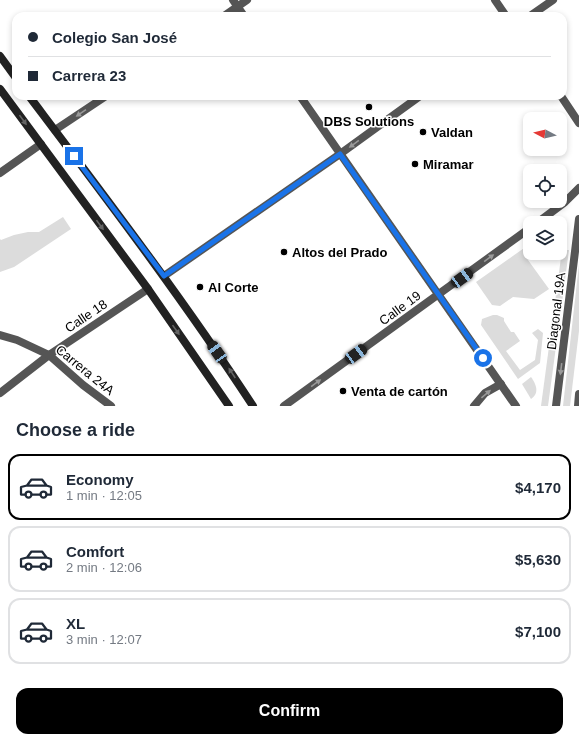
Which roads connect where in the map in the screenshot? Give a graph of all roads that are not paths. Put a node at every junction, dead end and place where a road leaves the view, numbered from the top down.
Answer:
1 (247, 0) edge
2 (495, 0) edge
3 (553, 0) edge
4 (235, 3) edge
5 (227, 12) edge
6 (241, 12) edge
7 (503, 12) edge
8 (536, 12) edge
9 (0, 56) edge
10 (12, 72) edge
11 (0, 89) edge
12 (32, 100) edge
13 (100, 100) edge
14 (303, 100) edge
15 (414, 100) edge
16 (564, 100) edge
17 (579, 123) edge
18 (55, 130) junction
19 (41, 144) junction
20 (340, 154) junction
21 (0, 173) edge
22 (579, 188) edge
23 (546, 216) edge
24 (579, 219) edge
25 (523, 233) edge
26 (164, 276) junction
27 (148, 289) junction
28 (439, 295) junction
29 (0, 335) edge
30 (49, 355) junction
31 (501, 384) junction
32 (0, 393) edge
33 (579, 394) edge
34 (111, 406) edge
35 (229, 406) edge
36 (253, 406) edge
37 (284, 406) edge
38 (474, 406) edge
39 (516, 406) edge
40 (556, 406) edge
41 (578, 406) edge

1 - 4 street
2 - 7 street
3 - 8 street
4 - 5 street
4 - 6 street
9 - 10 main road
11 -> 19 main road
12 - 18 main road
13 -> 18 street
14 - 20 street
15 -> 20 street
16 - 17 street
18 - 26 main road
19 - 21 street
19 -> 27 main road
20 - 26 street
20 - 28 street
22 - 23 street
24 -> 40 street, Diagonal 19A
28 -> 25 street, Calle 19
36 -> 26 main road
27 - 30 street, Calle 18
27 -> 35 main road
28 - 31 street
37 -> 28 street, Calle 19
29 - 30 street, Carrera 24A
30 - 32 street, Calle 18
30 - 34 street, Carrera 24A
38 -> 31 street
31 - 39 street
33 - 41 street

